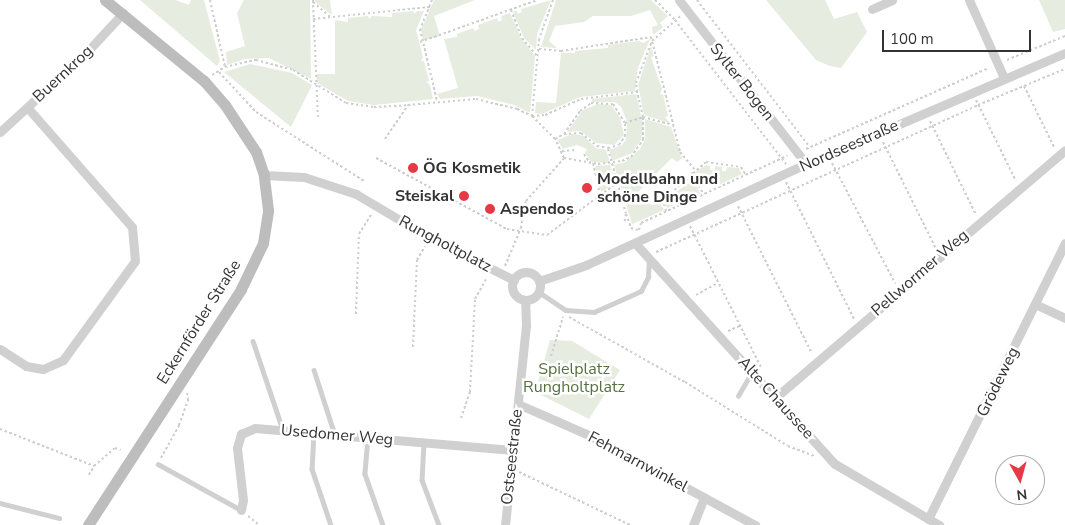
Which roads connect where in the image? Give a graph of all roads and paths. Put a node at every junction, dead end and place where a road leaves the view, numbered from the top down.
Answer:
1 (106, 0) edge
2 (210, 0) edge
3 (432, 0) edge
4 (536, 0) edge
5 (553, 0) edge
6 (656, 0) edge
7 (679, 0) edge
8 (697, 0) edge
9 (892, 0) edge
10 (969, 0) edge
11 (313, 1) edge
12 (430, 7) junction
13 (872, 9) dead end
14 (511, 10) junction
15 (687, 11) junction
16 (124, 13) junction
17 (330, 17) junction
18 (313, 19) junction
19 (675, 20) junction
20 (1065, 36) edge
21 (652, 41) junction
22 (420, 42) junction
23 (538, 49) junction
24 (1065, 53) edge
25 (538, 57) junction
26 (998, 64) junction
27 (225, 67) junction
28 (1065, 69) edge
29 (1017, 72) junction
30 (1004, 78) junction
31 (315, 84) junction
32 (1023, 85) junction
33 (637, 92) junction
34 (972, 92) junction
35 (590, 97) junction
36 (437, 101) junction
37 (591, 104) junction
38 (408, 105) junction
39 (978, 105) junction
40 (27, 107) junction
41 (925, 112) junction
42 (532, 116) junction
43 (318, 117) dead end
44 (644, 117) junction
45 (625, 123) junction
46 (672, 124) junction
47 (932, 126) junction
48 (0, 132) edge
49 (878, 133) junction
50 (564, 134) junction
51 (385, 139) dead end
52 (555, 140) junction
53 (810, 146) junction
54 (608, 148) junction
55 (886, 148) junction
56 (574, 150) dead end
57 (561, 152) junction
58 (797, 152) junction
59 (1062, 153) edge
60 (584, 154) dead end
61 (828, 155) junction
62 (376, 158) dead end
63 (564, 158) junction
64 (782, 158) junction
65 (591, 163) junction
66 (612, 163) junction
67 (806, 164) junction
68 (836, 170) junction
69 (694, 171) junction
70 (786, 173) junction
71 (264, 175) junction
72 (746, 175) junction
73 (364, 181) dead end
74 (618, 183) junction
75 (1019, 188) junction
76 (790, 191) junction
77 (703, 194) junction
78 (600, 195) junction
79 (734, 198) junction
80 (375, 206) junction
81 (666, 212) junction
82 (741, 212) junction
83 (626, 214) junction
84 (687, 220) junction
85 (980, 222) junction
86 (624, 224) dead end
87 (639, 230) junction
88 (519, 232) junction
89 (694, 233) junction
90 (430, 238) junction
91 (635, 243) junction
92 (1065, 243) edge
93 (649, 256) junction
94 (940, 257) junction
95 (491, 268) junction
96 (503, 274) junction
97 (514, 280) junction
98 (539, 281) junction
99 (718, 283) junction
100 (539, 292) junction
101 (900, 292) junction
102 (525, 300) junction
103 (687, 300) junction
104 (1035, 304) junction
105 (356, 314) dead end
106 (1065, 318) edge
107 (740, 326) junction
108 (858, 328) junction
109 (718, 335) junction
110 (253, 341) dead end
111 (413, 348) dead end
112 (0, 349) edge
113 (551, 356) dead end
114 (816, 363) junction
115 (314, 370) dead end
116 (754, 375) junction
117 (179, 386) junction
118 (738, 396) dead end
119 (776, 397) junction
120 (518, 404) junction
121 (461, 418) dead end
122 (0, 429) edge
123 (283, 430) junction
124 (314, 433) junction
125 (335, 435) junction
126 (368, 438) junction
127 (424, 443) junction
128 (121, 450) dead end
129 (511, 450) junction
130 (158, 464) joint
131 (835, 464) junction
132 (94, 466) junction
133 (510, 468) junction
134 (89, 475) dead end
135 (704, 498) junction
136 (0, 503) edge
137 (241, 510) junction
138 (59, 518) dead end
139 (928, 519) junction
140 (88, 525) edge
141 (260, 525) edge
142 (331, 525) edge
143 (383, 525) edge
144 (439, 525) edge
145 (505, 525) edge
146 (630, 525) edge
147 (693, 525) edge
148 (755, 525) edge
149 (939, 525) edge

1 - 16 street, Eckernförder Straße
2 - 27 path
3 - 12 path
4 - 14 path
5 - 23 path
6 - 19 path
7 - 15 street, Sylter Bogen
8 - 53 path
9 - 13 street
10 - 26 street
11 - 17 path
11 - 18 path
12 - 17 path
12 - 22 path
14 - 22 path
14 - 25 path
15 - 19 path
15 - 58 street, Sylter Bogen
16 - 40 street, Buernkrog
16 - 71 street, Eckernförder Straße
17 - 18 path
18 - 31 path
19 - 21 path
19 - 64 path
20 - 26 path
21 - 23 path
21 - 33 path
21 - 46 path
22 - 36 path
23 - 25 path
24 - 29 street, Nordseestraße
25 - 42 path
26 - 30 street
26 - 53 path
27 - 31 path
27 - 73 path
28 - 32 path
29 - 30 street, Nordseestraße
29 - 32 path
30 - 34 street, Nordseestraße
31 - 38 path
31 - 43 path
32 - 39 path
32 - 59 path
33 - 35 path
33 - 44 path
34 - 39 path
34 - 41 street, Nordseestraße
35 - 37 path
35 - 42 path
36 - 38 path
36 - 42 path
37 - 45 path
37 - 50 path
38 - 51 path
39 - 47 path
39 - 75 path
40 - 48 street, Buernkrog
40 - 112 street
41 - 47 path
41 - 49 street, Nordseestraße
42 - 52 path
44 - 45 path
44 - 46 path
44 - 66 path
45 - 54 path
46 - 69 path
47 - 55 path
47 - 85 path
49 - 55 path
49 - 61 street, Nordseestraße
50 - 52 path
50 - 54 path
52 - 57 path
53 - 58 path
54 - 66 path
55 - 68 path
55 - 94 path
56 - 57 path
57 - 63 path
58 - 64 path
58 - 67 street, Sylter Bogen
59 - 75 street, Pellwormer Weg
60 - 65 path
61 - 67 street, Nordseestraße
61 - 68 path
62 - 88 path
63 - 65 path
63 - 88 path
64 - 70 path
64 - 72 path
65 - 66 path
65 - 78 path
66 - 74 path
67 - 70 street, Nordseestraße
68 - 76 path
68 - 101 path
69 - 72 path
69 - 77 path
69 - 81 path
70 - 76 path
70 - 79 street, Nordseestraße
71 - 80 street, Rungholtplatz
71 - 117 street, Eckernförder Straße
72 - 77 path
74 - 78 path
74 - 83 path
75 - 85 street, Pellwormer Weg
76 - 82 path
76 - 108 path
77 - 81 path
78 - 88 path
79 - 82 path
79 - 84 street, Nordseestraße
80 - 90 street, Rungholtplatz
80 - 105 path
81 - 87 path
82 - 89 path
82 - 114 path
83 - 86 path
83 - 87 path
84 - 89 path
84 - 91 street, Nordseestraße
85 - 94 street, Pellwormer Weg
87 - 91 path
88 - 96 path
89 - 93 path
89 - 99 path
90 - 95 street, Rungholtplatz
90 - 111 path
91 - 93 street, Alte Chaussee
91 - 98 street
92 - 104 street, Grödeweg
93 - 100 lane
93 - 103 street, Alte Chaussee
94 - 101 street, Pellwormer Weg
95 - 96 street, Rungholtplatz
95 - 121 path
96 - 97 street, Rungholtplatz
97 - 98 street
97 - 102 street
98 - 100 street
99 - 103 path
99 - 107 path
100 - 102 street
101 - 108 street, Pellwormer Weg
102 - 120 street, Ostseestraße
103 - 109 street, Alte Chaussee
104 - 106 street
104 - 139 street, Grödeweg
107 - 109 path
107 - 116 path
108 - 114 street, Pellwormer Weg
109 - 116 street, Alte Chaussee
110 - 123 lane
113 - 131 path
114 - 119 street, Pellwormer Weg
115 - 125 lane
116 - 118 lane
116 - 119 street, Alte Chaussee
117 - 130 path
117 - 140 street, Eckernförder Straße
119 - 131 street, Alte Chaussee
120 - 129 street, Ostseestraße
120 - 135 street, Fehmarnwinkel
122 - 132 path
123 - 124 street, Usedomer Weg
123 - 137 street, Usedomer Weg
124 - 125 street, Usedomer Weg
124 - 142 lane
125 - 126 street, Usedomer Weg
126 - 127 street, Usedomer Weg
126 - 143 lane
127 - 129 street, Usedomer Weg
127 - 144 lane
128 - 132 path
129 - 133 street, Ostseestraße
130 - 137 lane
131 - 139 street, Alte Chaussee
132 - 134 path
133 - 145 street, Ostseestraße
133 - 146 path
135 - 147 street
135 - 148 street, Fehmarnwinkel
136 - 138 lane
137 - 141 path
139 - 149 street, Alte Chaussee

